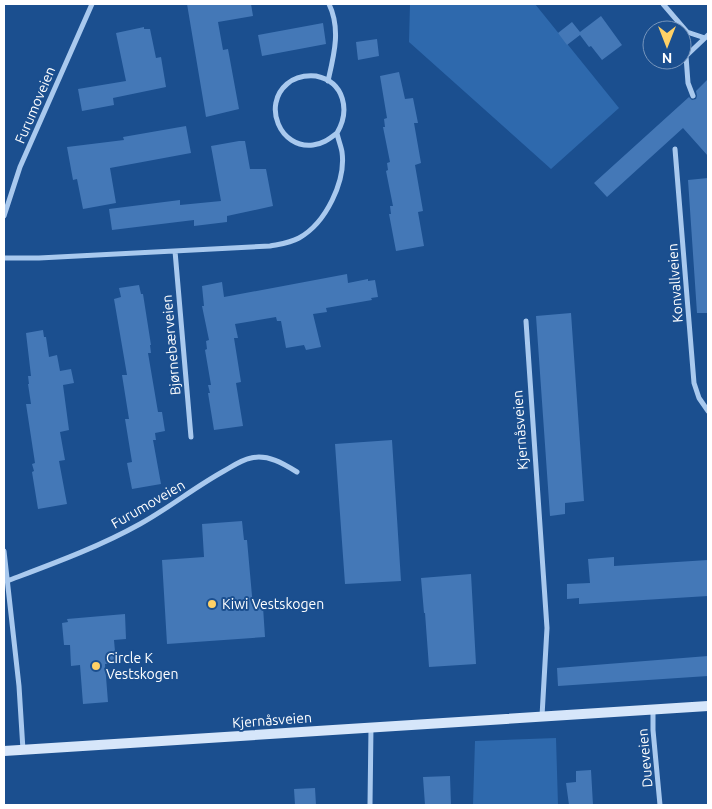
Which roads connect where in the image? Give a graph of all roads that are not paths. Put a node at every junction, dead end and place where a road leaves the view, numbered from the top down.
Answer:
1 (92, 4) edge
2 (329, 4) edge
3 (663, 4) edge
4 (706, 36) edge
5 (328, 81) junction
6 (693, 96) dead end
7 (336, 133) junction
8 (675, 150) dead end
9 (4, 216) edge
10 (175, 251) junction
11 (4, 258) edge
12 (526, 321) dead end
13 (708, 411) edge
14 (191, 436) dead end
15 (297, 472) dead end
16 (4, 551) edge
17 (7, 581) junction
18 (708, 706) edge
19 (653, 709) junction
20 (542, 716) junction
21 (371, 727) junction
22 (23, 750) junction
23 (4, 752) edge
24 (370, 805) edge
25 (660, 805) edge

1 - 9 street, Furumoveien
2 - 5 street
3 - 4 street
4 - 6 street
5 - 7 street
5 - 7 street
7 - 10 street
8 - 13 street, Konvallveien
10 - 11 street
10 - 14 street, Bjørnebærveien
12 - 20 street, Kjernåsveien
15 - 17 street, Furumoveien
16 - 17 street
17 - 22 street
18 - 19 main road, Kjernåsveien
19 - 20 main road, Kjernåsveien
19 - 25 street, Dueveien
20 - 21 main road, Kjernåsveien
21 - 22 main road, Kjernåsveien
21 - 24 street
22 - 23 main road, Kjernåsveien

